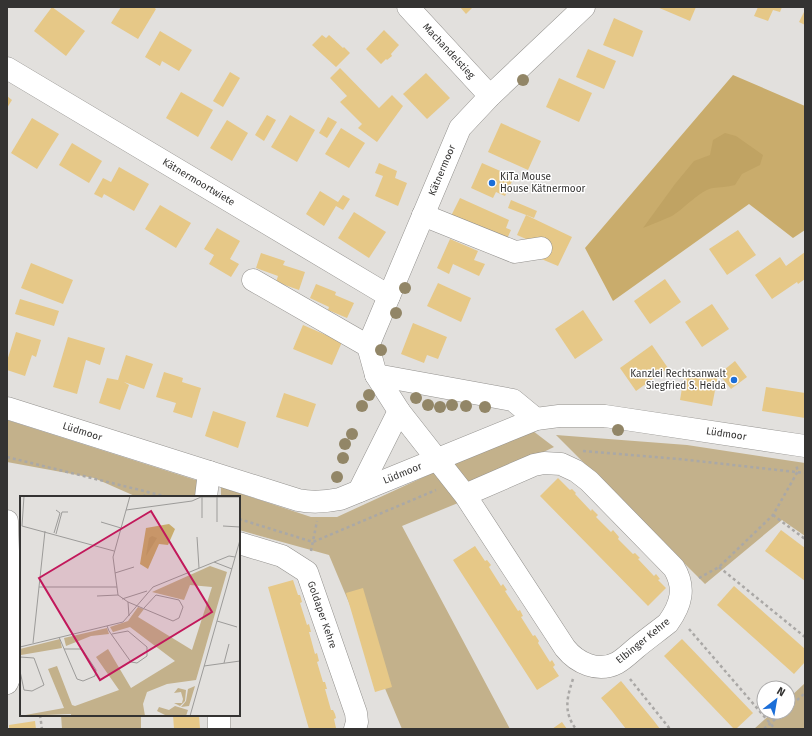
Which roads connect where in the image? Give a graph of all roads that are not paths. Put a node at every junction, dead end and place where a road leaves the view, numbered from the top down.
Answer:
1 (408, 7) edge
2 (584, 7) edge
3 (7, 68) edge
4 (490, 96) junction
5 (423, 214) junction
6 (542, 248) dead end
7 (253, 280) dead end
8 (390, 296) junction
9 (368, 346) junction
10 (376, 374) junction
11 (7, 408) edge
12 (398, 411) junction
13 (536, 419) junction
14 (799, 445) edge
15 (437, 459) junction
16 (210, 472) junction
17 (358, 491) junction
18 (465, 495) junction
19 (206, 496) edge
20 (7, 521) edge
21 (240, 543) edge
22 (7, 682) edge
23 (219, 716) edge
24 (220, 729) edge
25 (355, 729) edge

1 - 4 street, Machandelstieg
2 - 4 street, Kätnermoor
3 - 8 street, Kätnermoortwiete
4 - 5 street, Kätnermoor
5 - 6 street
5 - 8 street, Kätnermoor
7 - 9 street
8 - 9 street, Kätnermoor
9 - 10 street
10 - 12 street
10 - 13 street
11 - 16 street, Lüdmoor
12 - 15 street
12 - 17 street
13 - 14 street, Lüdmoor
13 - 15 street, Lüdmoor
15 - 17 street, Lüdmoor
15 - 18 street, Elbinger Kehre
16 - 17 street, Lüdmoor
16 - 19 street
18 - 18 street, Elbinger Kehre
20 - 22 street
21 - 25 street, Goldaper Kehre
23 - 24 street

